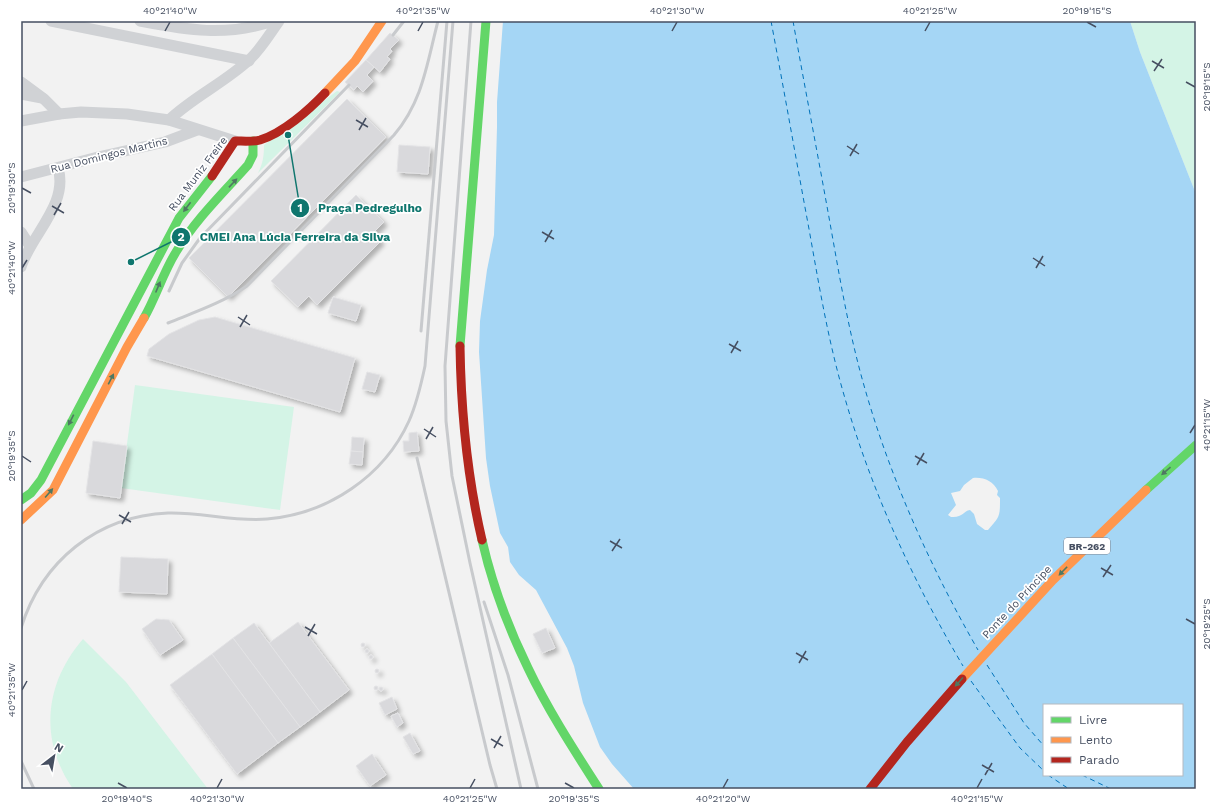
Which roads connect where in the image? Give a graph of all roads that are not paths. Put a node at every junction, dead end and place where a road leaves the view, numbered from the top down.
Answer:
1 (51, 21) edge
2 (140, 21) edge
3 (273, 21) edge
4 (279, 21) edge
5 (382, 21) edge
6 (486, 21) edge
7 (248, 61) junction
8 (21, 82) edge
9 (21, 94) edge
10 (44, 99) junction
11 (59, 114) junction
12 (169, 120) junction
13 (21, 121) edge
14 (197, 130) junction
15 (235, 141) junction
16 (252, 141) junction
17 (58, 168) junction
18 (21, 177) edge
19 (21, 232) edge
20 (30, 246) junction
21 (21, 267) edge
22 (89, 387) junction
23 (103, 393) junction
24 (1196, 445) edge
25 (21, 500) edge
26 (21, 520) edge
27 (599, 789) edge
28 (870, 789) edge

1 - 7 street
2 - 3 street
4 - 7 street
5 - 16 street, Rua Muniz Freire
6 - 27 street
7 - 12 street
8 - 10 street
9 - 10 street
10 - 11 street
11 - 12 street
11 - 13 street
12 - 14 street
14 - 15 street
14 - 17 street, Rua Domingos Martins
15 - 16 street, Rua Muniz Freire
15 -> 22 street, Rua Muniz Freire
23 -> 16 street
17 - 18 street, Rua Domingos Martins
17 - 20 street
19 - 20 street
20 - 21 street
22 - 23 street
22 -> 25 street, Rua Muniz Freire
26 -> 23 street
24 -> 28 street, Ponte do Príncipe / BR-262

